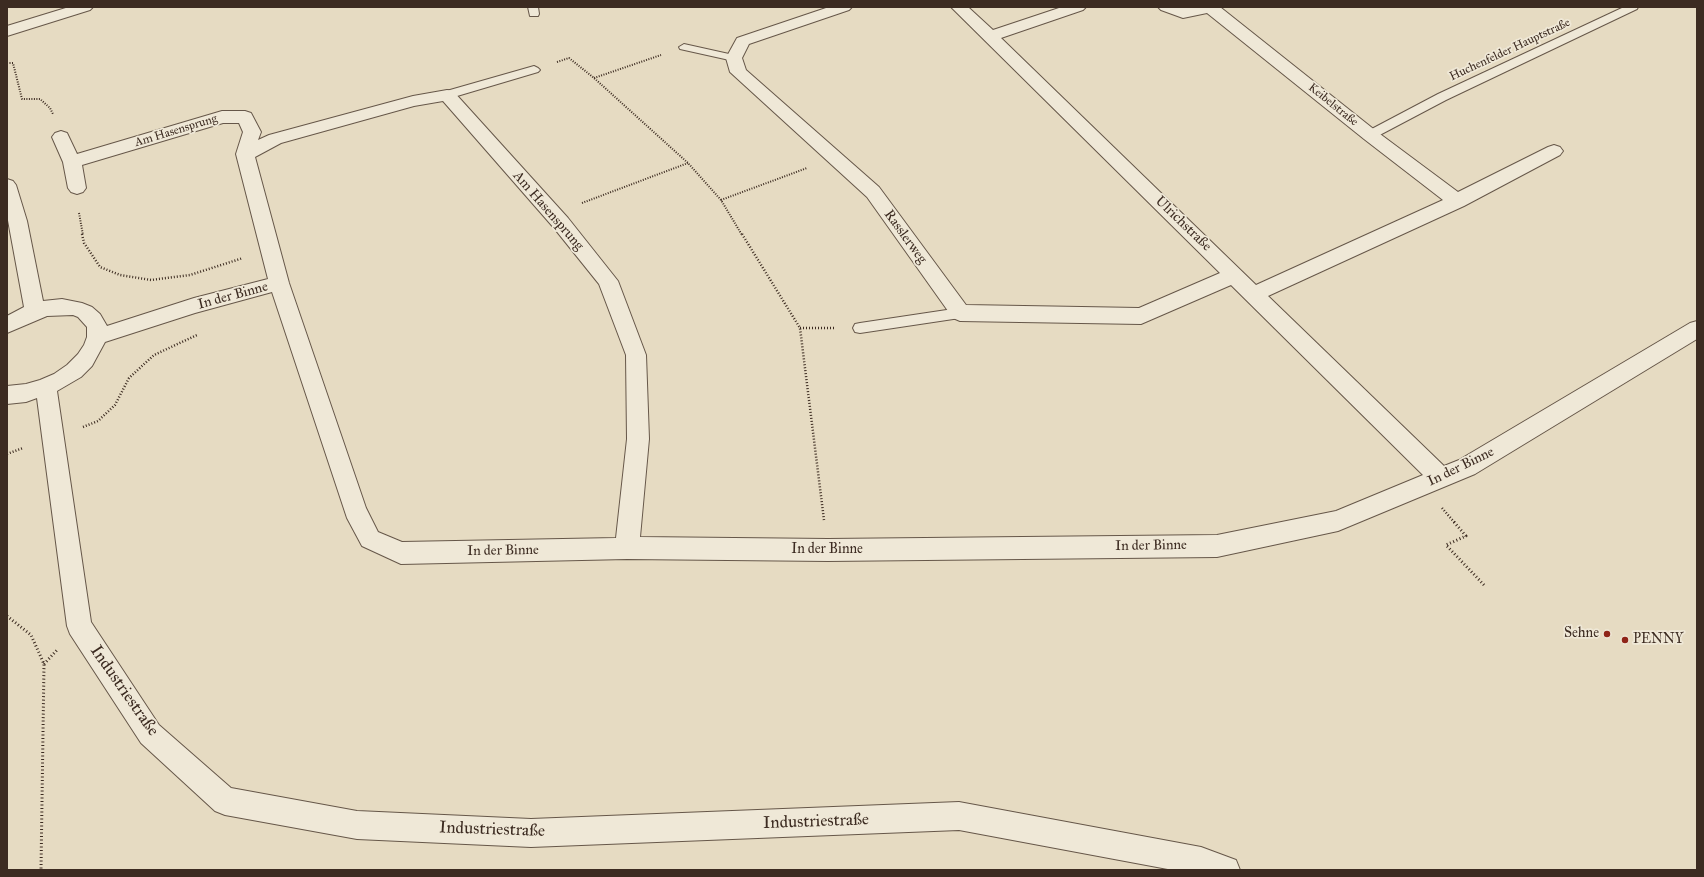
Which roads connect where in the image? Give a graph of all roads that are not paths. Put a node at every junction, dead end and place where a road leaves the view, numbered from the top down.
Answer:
1 (85, 7) edge
2 (844, 7) edge
3 (959, 7) edge
4 (1078, 7) edge
5 (1166, 7) edge
6 (1211, 7) edge
7 (1633, 7) edge
8 (7, 31) edge
9 (990, 36) junction
10 (684, 47) road end
11 (734, 58) junction
12 (534, 70) dead end
13 (447, 95) junction
14 (1370, 135) junction
15 (62, 137) road end
16 (1554, 151) dead end
17 (246, 154) junction
18 (72, 162) junction
19 (7, 185) edge
20 (77, 188) road end
21 (1457, 201) junction
22 (1235, 275) junction
23 (279, 283) junction
24 (1254, 294) junction
25 (35, 311) junction
26 (960, 313) junction
27 (7, 325) edge
28 (860, 328) road end
29 (1697, 329) edge
30 (97, 337) junction
31 (46, 387) junction
32 (7, 395) edge
33 (1431, 482) junction
34 (627, 548) junction
35 (1226, 870) edge

1 - 8 street
2 - 11 street
3 - 9 street
4 - 9 street
5 - 6 street, Keibelstraße
6 - 14 street, Keibelstraße
7 - 14 lane, Huchenfelder Hauptstraße
9 - 22 street, Ulrichstraße
10 - 11 lane
11 - 26 street, Rasslerweg
12 - 13 lane
13 - 17 street
13 - 34 street, Am Hasensprung
14 - 21 street, Keibelstraße
15 - 18 street
16 - 21 street
17 - 18 street, Am Hasensprung
17 - 23 street, Am Hasensprung
18 - 20 street
19 - 25 street
21 - 24 street
22 - 24 street, Ulrichstraße
22 - 26 street
23 - 30 street, In der Binne
23 - 34 street, In der Binne
24 - 33 street, Ulrichstraße
25 - 27 street
25 - 30 street
26 - 28 lane
29 - 33 street, In der Binne
30 - 31 street
31 - 32 street
31 - 35 street, Industriestraße
33 - 34 street, In der Binne

